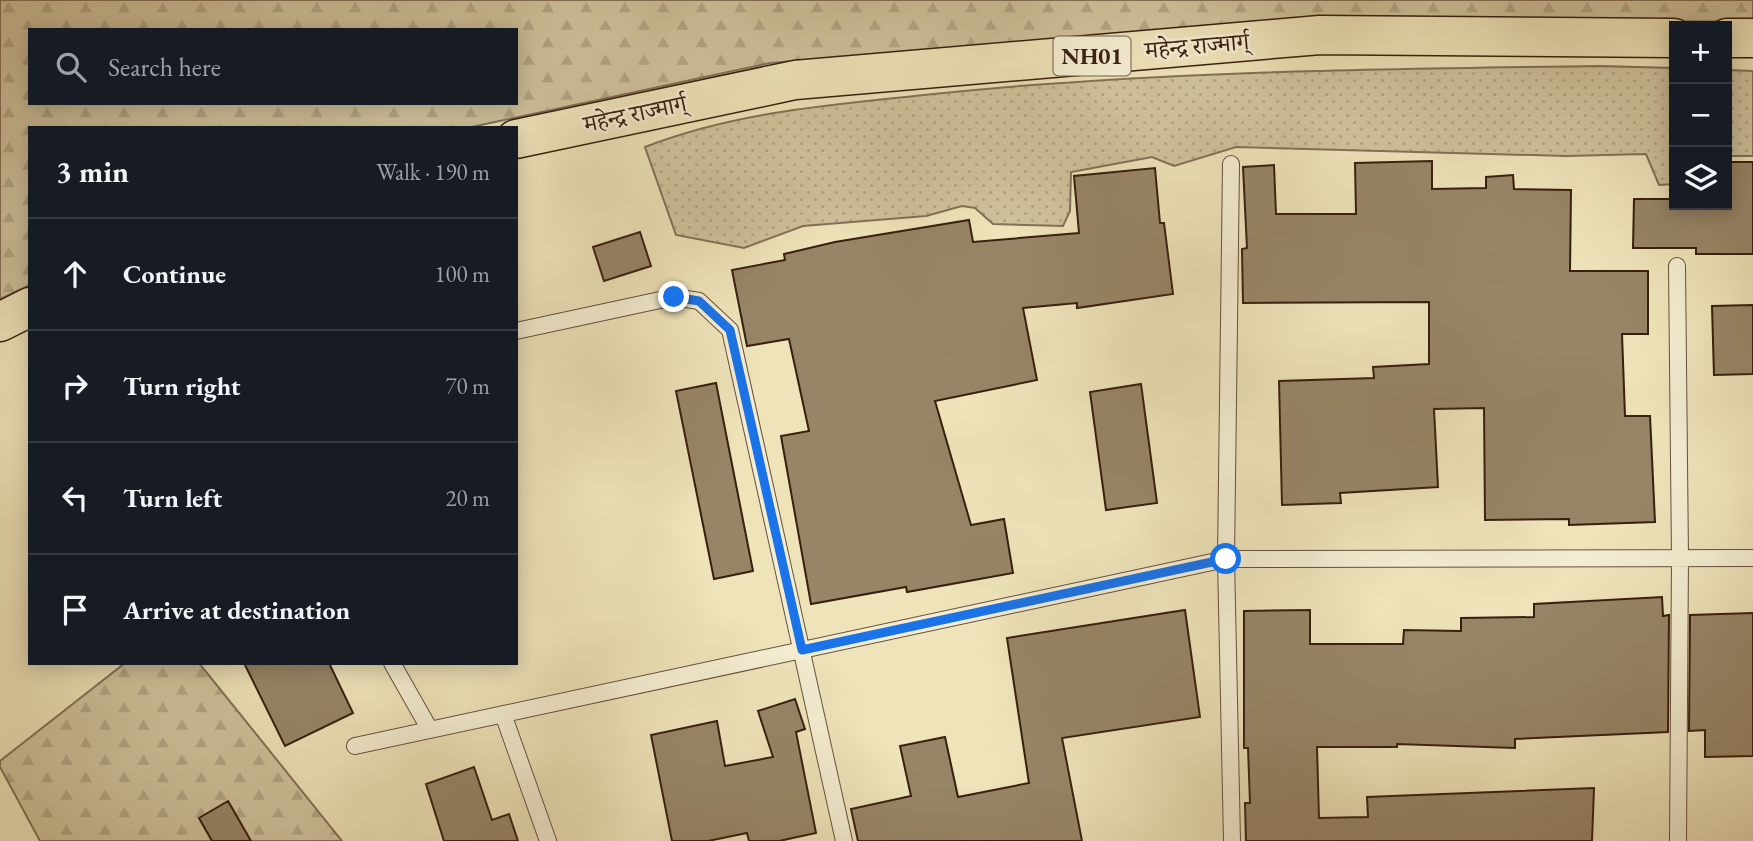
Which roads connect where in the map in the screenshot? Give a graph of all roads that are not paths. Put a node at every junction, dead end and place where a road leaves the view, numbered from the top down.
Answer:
1 (1669, 38) edge
2 (1732, 38) edge
3 (1753, 38) edge
4 (518, 139) edge
5 (1231, 164) dead end
6 (1677, 266) dead end
7 (28, 308) edge
8 (0, 322) edge
9 (518, 331) edge
10 (1680, 558) junction
11 (1753, 558) edge
12 (1226, 559) junction
13 (802, 650) junction
14 (393, 665) edge
15 (503, 714) junction
16 (430, 730) junction
17 (355, 746) dead end
18 (548, 841) edge
19 (844, 841) edge
20 (1231, 841) edge
21 (1678, 841) edge

1 - 4 highway, महेन्द्र राज्मार्ग् / NH01
2 - 3 highway
5 - 12 lane
6 - 10 lane
7 - 8 highway
9 - 13 lane
10 - 11 lane
10 - 12 lane
10 - 21 lane
12 - 13 lane
12 - 20 lane
13 - 15 lane
13 - 19 lane
14 - 16 lane
15 - 16 lane
15 - 18 lane
16 - 17 lane

